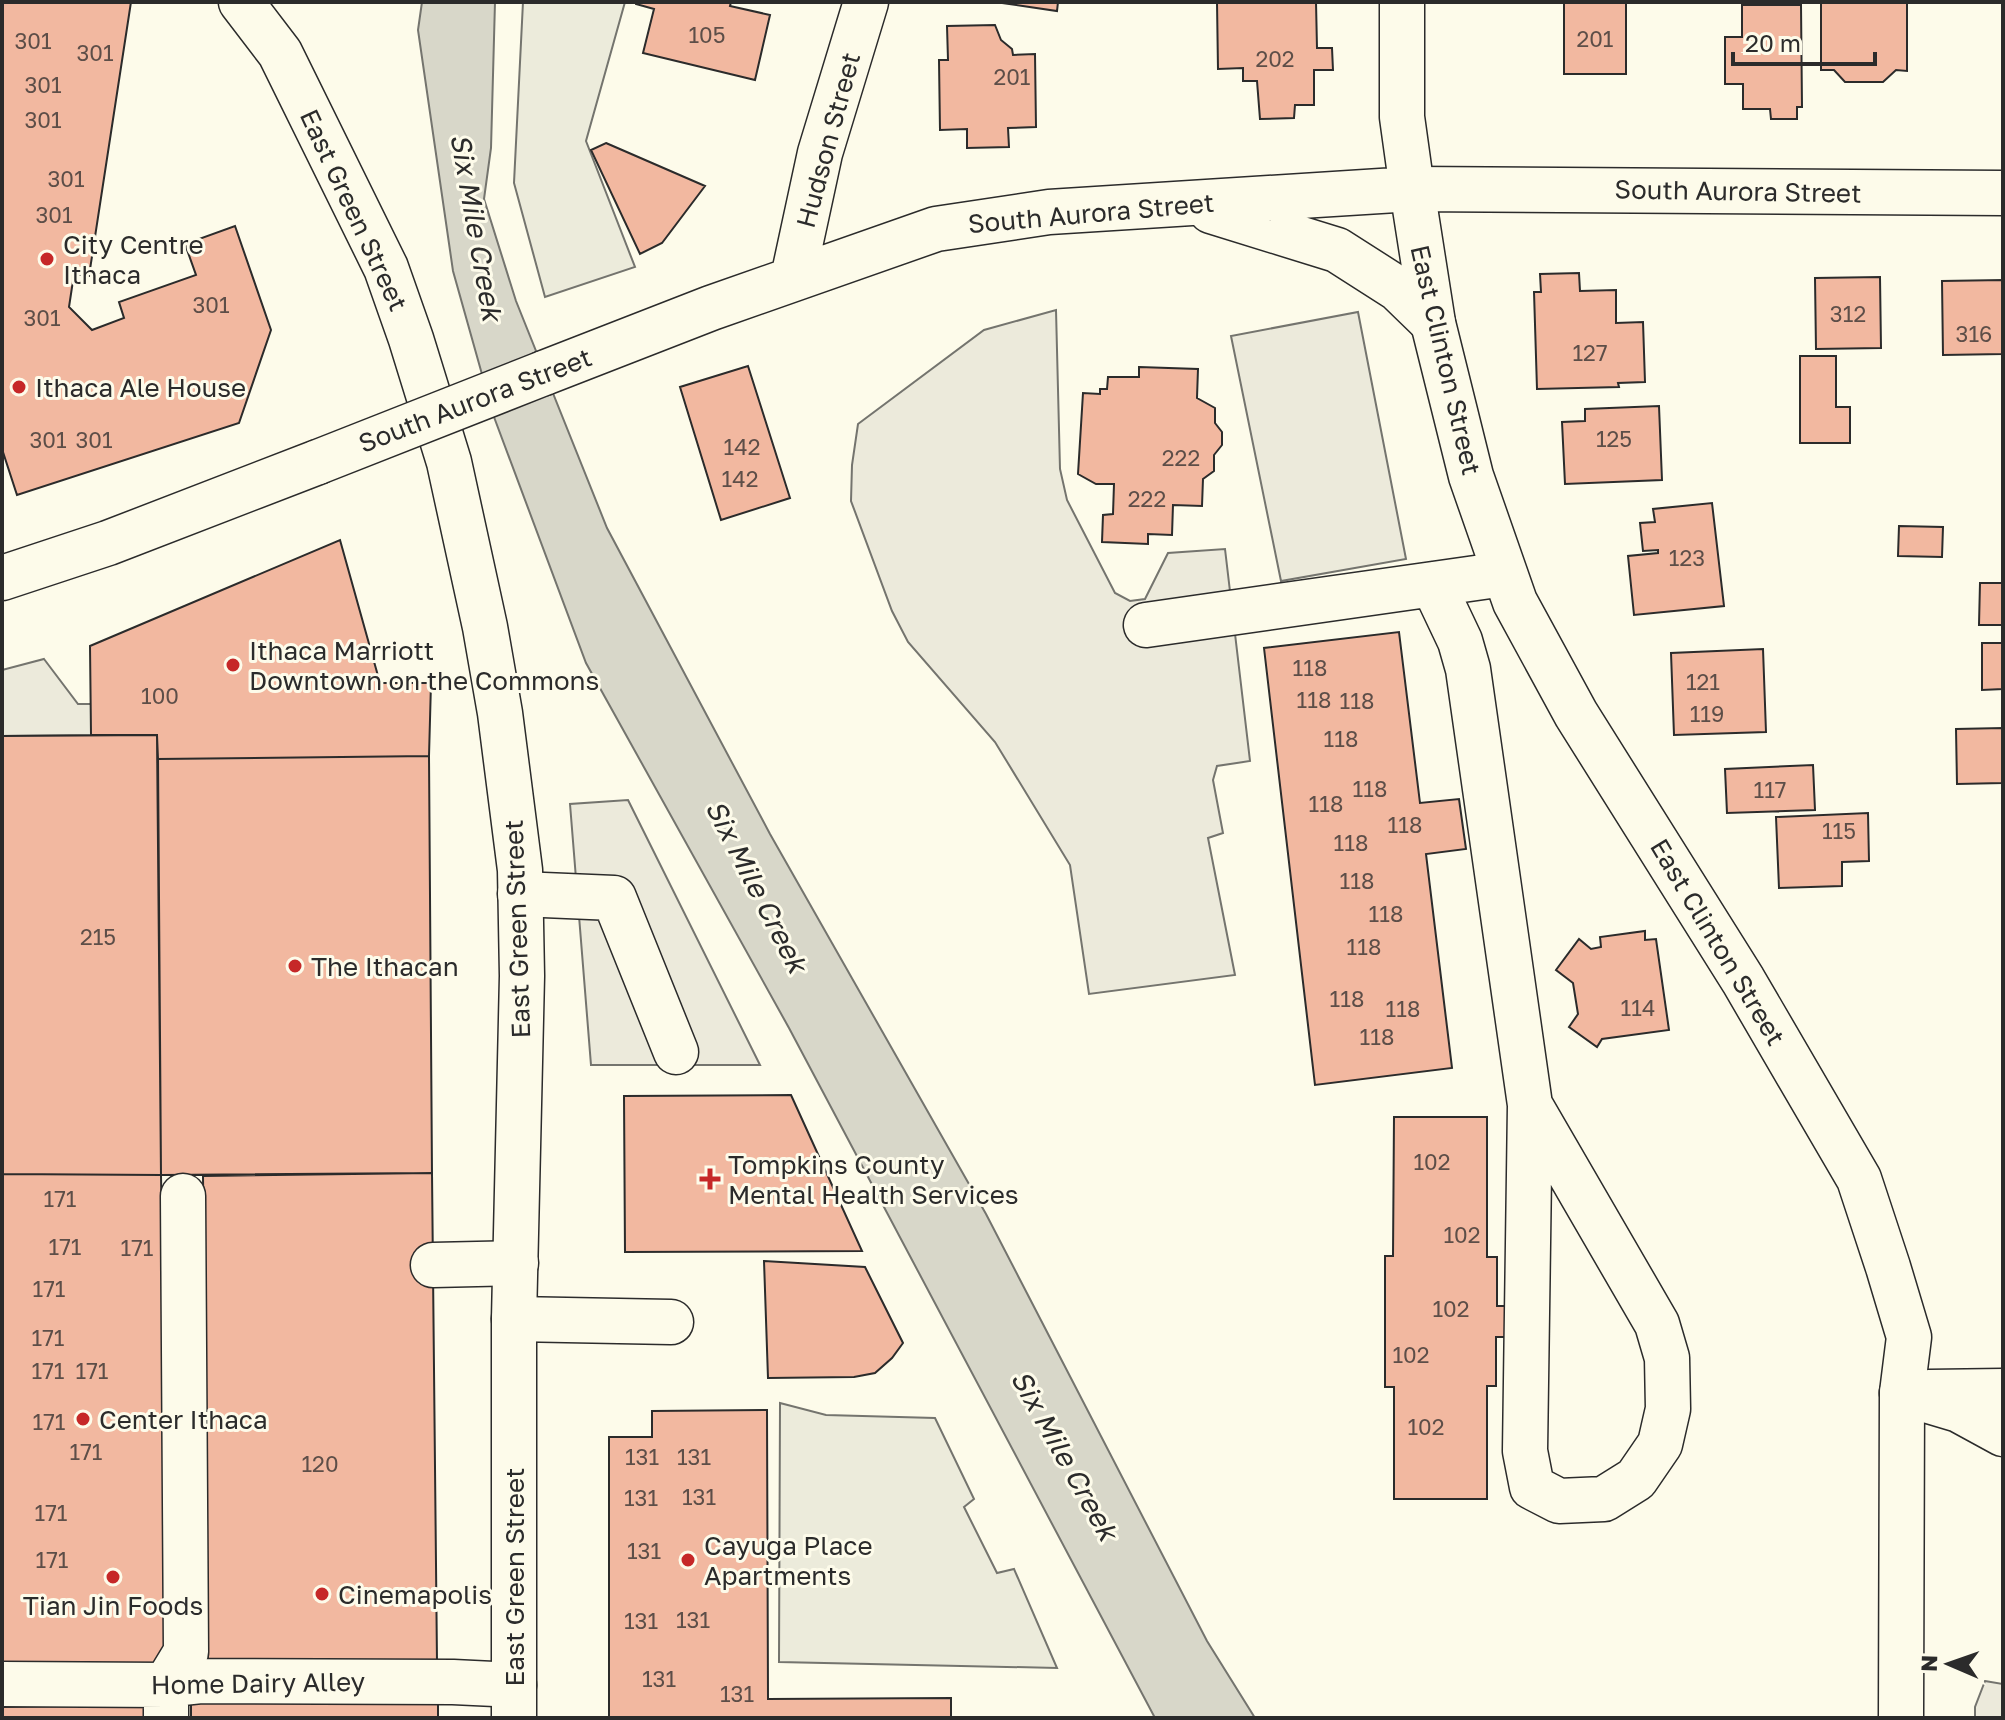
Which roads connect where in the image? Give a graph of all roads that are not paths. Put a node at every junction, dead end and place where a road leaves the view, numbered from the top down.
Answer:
1 (241, 2) edge
2 (866, 2) edge
3 (1402, 2) edge
4 (1412, 189) junction
5 (2003, 193) edge
6 (1182, 203) junction
7 (793, 278) junction
8 (1433, 323) junction
9 (108, 543) junction
10 (2, 544) edge
11 (1504, 574) junction
12 (2, 578) edge
13 (1433, 584) junction
14 (1146, 625) dead end
15 (520, 894) junction
16 (676, 1052) dead end
17 (1530, 1105) junction
18 (183, 1196) dead end
19 (516, 1263) junction
20 (433, 1265) dead end
21 (514, 1319) junction
22 (671, 1322) dead end
23 (2003, 1391) edge
24 (1902, 1393) junction
25 (2003, 1434) edge
26 (2, 1684) edge
27 (166, 1701) edge
28 (515, 1707) edge
29 (1901, 1718) edge

1 - 15 main road, East Green Street
2 - 7 main road, Hudson Street
3 - 4 main road, East Clinton Street
4 - 5 main road, South Aurora Street
4 - 6 main road, South Aurora Street
4 - 8 main road, East Clinton Street
6 - 7 main road, South Aurora Street
6 - 8 main road
7 - 9 main road, South Aurora Street, bridge
8 - 11 main road, East Clinton Street
9 - 10 main road
9 - 12 main road, South Aurora Street
11 - 13 main road
11 - 24 main road, East Clinton Street
13 - 14 main road
13 - 17 main road
15 - 16 main road
15 - 19 main road, East Green Street
17 - 17 main road
18 - 27 main road
19 - 20 main road
19 - 21 main road, East Green Street
21 - 22 main road
21 - 28 main road, East Green Street
23 - 24 main road
24 - 25 main road
24 - 29 main road, East Clinton Street
26 - 27 main road, Home Dairy Alley
27 - 28 main road, Home Dairy Alley

